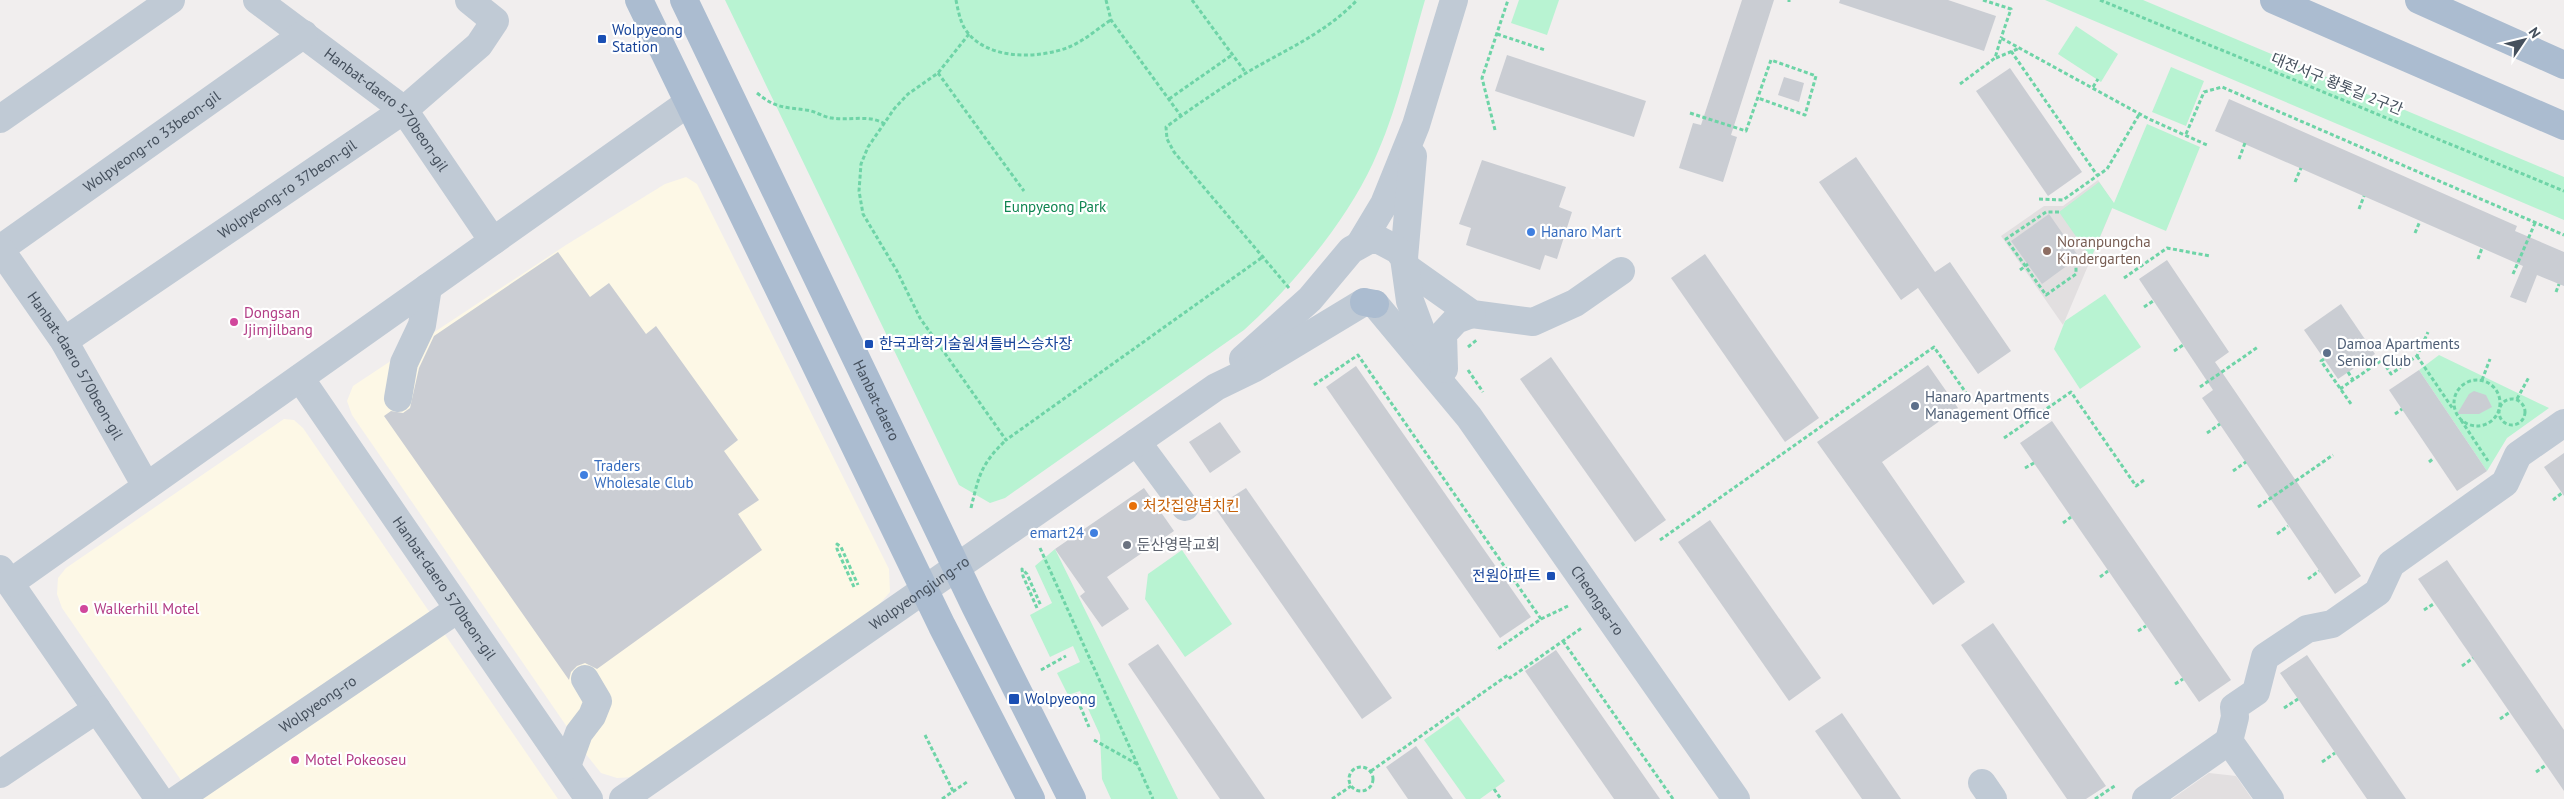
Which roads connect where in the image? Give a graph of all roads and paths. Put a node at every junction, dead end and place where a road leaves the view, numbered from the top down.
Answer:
1 (170, 0) edge
2 (257, 0) edge
3 (468, 0) edge
4 (639, 0) edge
5 (684, 0) edge
6 (956, 0) edge
7 (1106, 0) edge
8 (1192, 0) edge
9 (1357, 0) edge
10 (1454, 0) edge
11 (1508, 0) edge
12 (1983, 0) edge
13 (2100, 0) edge
14 (2274, 0) edge
15 (2418, 0) edge
16 (1112, 20) junction
17 (304, 34) junction
18 (969, 34) junction
19 (1497, 34) junction
20 (2001, 38) junction
21 (2021, 48) junction
22 (1545, 50) dead end
23 (2011, 51) junction
24 (1232, 55) junction
25 (1995, 58) junction
26 (2564, 65) edge
27 (938, 73) junction
28 (1246, 74) junction
29 (2098, 79) dead end
30 (1960, 84) dead end
31 (2092, 87) junction
32 (757, 92) dead end
33 (1758, 98) junction
34 (1169, 99) junction
35 (688, 103) junction
36 (404, 110) junction
37 (1690, 113) dead end
38 (2140, 113) junction
39 (1181, 116) junction
40 (0, 119) edge
41 (885, 124) junction
42 (1416, 125) junction
43 (2564, 126) edge
44 (1494, 130) dead end
45 (2186, 134) junction
46 (2244, 143) dead end
47 (2207, 144) dead end
48 (2239, 159) dead end
49 (2301, 168) dead end
50 (2097, 175) junction
51 (2295, 182) dead end
52 (2564, 191) edge
53 (1024, 192) dead end
54 (2364, 196) dead end
55 (2039, 199) dead end
56 (2359, 209) dead end
57 (2059, 212) dead end
58 (2420, 221) dead end
59 (2534, 223) junction
60 (2415, 233) dead end
61 (2564, 235) edge
62 (493, 241) junction
63 (2482, 248) dead end
64 (0, 249) edge
65 (1353, 251) junction
66 (2088, 253) dead end
67 (1264, 256) junction
68 (2210, 256) dead end
69 (2478, 259) dead end
70 (2027, 265) junction
71 (2020, 270) dead end
72 (1621, 271) dead end
73 (2513, 274) dead end
74 (2124, 278) dead end
75 (2559, 284) dead end
76 (1395, 287) junction
77 (428, 288) junction
78 (1292, 292) dead end
79 (2556, 292) dead end
80 (2153, 301) dead end
81 (2144, 307) dead end
82 (1469, 323) junction
83 (2428, 332) dead end
84 (64, 341) junction
85 (2183, 346) dead end
86 (2258, 347) dead end
87 (1464, 350) dead end
88 (2174, 351) dead end
89 (2417, 356) junction
90 (2324, 359) dead end
91 (2490, 359) dead end
92 (1453, 366) junction
93 (2348, 372) dead end
94 (2529, 377) dead end
95 (300, 378) junction
96 (2354, 380) junction
97 (2482, 380) junction
98 (1314, 385) dead end
99 (1216, 387) junction
100 (2200, 387) dead end
101 (2340, 389) junction
102 (1483, 392) dead end
103 (398, 398) dead end
104 (1971, 400) dead end
105 (2518, 400) junction
106 (1459, 403) junction
107 (2351, 404) dead end
108 (2500, 406) junction
109 (2402, 410) dead end
110 (2395, 414) dead end
111 (2459, 418) junction
112 (2564, 423) edge
113 (2220, 424) dead end
114 (2207, 433) dead end
115 (2004, 438) dead end
116 (1006, 440) junction
117 (1137, 442) junction
118 (2333, 455) dead end
119 (2434, 458) dead end
120 (2246, 462) dead end
121 (2428, 462) dead end
122 (2489, 462) dead end
123 (2034, 463) dead end
124 (2025, 468) dead end
125 (2233, 471) dead end
126 (2144, 480) dead end
127 (146, 486) junction
128 (2562, 493) dead end
129 (2552, 500) dead end
130 (1185, 507) dead end
131 (2258, 507) dead end
132 (971, 508) dead end
133 (2071, 517) dead end
134 (2063, 523) dead end
135 (2288, 526) dead end
136 (2277, 534) dead end
137 (1660, 540) dead end
138 (1040, 548) dead end
139 (957, 568) junction
140 (2108, 571) dead end
141 (2319, 571) dead end
142 (5, 576) edge
143 (2100, 577) dead end
144 (2308, 578) dead end
145 (856, 586) joint
146 (924, 590) junction
147 (2435, 603) dead end
148 (1042, 606) dead end
149 (1568, 606) dead end
150 (1037, 608) dead end
151 (458, 609) junction
152 (2424, 610) dead end
153 (1541, 618) junction
154 (2146, 626) dead end
155 (1582, 627) dead end
156 (2138, 631) dead end
157 (1562, 641) junction
158 (1496, 650) dead end
159 (1066, 656) dead end
160 (2473, 658) dead end
161 (2462, 666) dead end
162 (1041, 670) dead end
163 (584, 679) dead end
164 (2183, 679) dead end
165 (2175, 684) dead end
166 (1075, 694) dead end
167 (2298, 699) dead end
168 (2284, 708) dead end
169 (97, 709) junction
170 (2510, 712) dead end
171 (2500, 719) dead end
172 (1089, 727) dead end
173 (925, 734) dead end
174 (1094, 740) dead end
175 (2230, 741) junction
176 (2335, 753) dead end
177 (2322, 762) dead end
178 (1137, 765) junction
179 (2546, 765) dead end
180 (567, 766) junction
181 (1371, 771) junction
182 (2536, 772) dead end
183 (0, 774) edge
184 (967, 782) dead end
185 (2116, 785) dead end
186 (1351, 786) junction
187 (1494, 789) dead end
188 (953, 791) junction
189 (159, 799) edge
190 (178, 799) edge
191 (589, 799) edge
192 (623, 799) edge
193 (942, 799) edge
194 (1031, 799) edge
195 (1072, 799) edge
196 (1153, 799) edge
197 (1332, 799) edge
198 (1501, 799) edge
199 (1673, 799) edge
200 (1736, 799) edge
201 (2095, 799) edge
202 (2146, 799) edge
203 (2270, 799) edge

1 - 40 street
2 - 17 street, Hanbat-daero 570beon-gil
3 - 36 street, Wolpyeong-ro 37beon-gil
4 - 35 main road
5 - 139 main road, Hanbat-daero
6 - 18 path
7 - 16 path
8 - 24 path
9 - 28 path
10 - 42 street
11 - 19 path
12 - 20 path
13 - 52 path, 대전서구 황톳길 2구간
14 - 43 main road
15 - 26 main road
16 - 18 path
16 - 34 path
17 - 36 street, Hanbat-daero 570beon-gil
17 - 64 street, Wolpyeong-ro 33beon-gil
18 - 27 path
19 - 22 path
19 - 44 path
20 - 21 path
20 - 25 path
21 - 23 path
21 - 31 path
23 - 25 path
23 - 50 path
24 - 28 path
24 - 34 path
25 - 30 path
27 - 41 path
27 - 53 path
28 - 39 path
29 - 31 path
31 - 38 path
32 - 41 path
33 - 33 path
33 - 37 path
34 - 39 path
35 - 62 street
35 - 146 main road
36 - 62 street, Hanbat-daero 570beon-gil
36 - 84 street, Wolpyeong-ro 37beon-gil
38 - 45 path
38 - 50 path
39 - 67 path
41 - 116 path
42 - 65 street
42 - 76 street
45 - 47 path
45 - 59 path
46 - 48 path
49 - 51 path
50 - 55 path
54 - 56 path
57 - 70 path
58 - 60 path
59 - 61 path
59 - 73 path
62 - 77 street
63 - 69 path
64 - 84 street, Hanbat-daero 570beon-gil
65 - 76 street
65 - 76 street
65 - 99 street
66 - 70 path
67 - 78 path
67 - 116 path
68 - 74 path
70 - 71 path
72 - 82 street
75 - 79 path
76 - 82 street
76 - 92 street
76 - 99 street
76 - 106 street
77 - 95 street
77 - 103 street
80 - 81 path
82 - 87 path
82 - 92 street
83 - 89 path
84 - 127 street, Hanbat-daero 570beon-gil
85 - 88 path
86 - 100 path
89 - 96 path
89 - 111 path
90 - 101 path
91 - 97 path
92 - 102 path
92 - 106 street
93 - 96 path
94 - 105 path
95 - 127 street
95 - 151 street, Hanbat-daero 570beon-gil
96 - 101 path
97 - 108 path
97 - 111 path
98 - 153 path
99 - 117 street, Wolpyeongjung-ro
101 - 107 path
104 - 137 path
105 - 108 path
105 - 108 path
106 - 200 street, Cheongsa-ro
108 - 111 path
109 - 110 path
111 - 122 path
112 - 175 street
113 - 114 path
115 - 126 path
116 - 132 path
117 - 130 street
117 - 139 street, Wolpyeongjung-ro
118 - 131 path
119 - 121 path
120 - 125 path
123 - 124 path
127 - 142 street
128 - 129 path
133 - 134 path
135 - 136 path
138 - 178 path
139 - 146 street, Wolpyeongjung-ro
139 - 195 main road, Hanbat-daero
140 - 143 path
141 - 144 path
142 - 169 street
145 - 145 path
146 - 192 street, Wolpyeongjung-ro
146 - 194 main road
147 - 152 path
148 - 150 path
149 - 153 path
151 - 180 street, Hanbat-daero 570beon-gil
151 - 190 street, Wolpyeong-ro
153 - 158 path
154 - 156 path
155 - 157 path
157 - 181 path
157 - 199 path
159 - 162 path
160 - 161 path
163 - 180 street
164 - 165 path
166 - 172 path
167 - 168 path
169 - 183 street
169 - 189 street
170 - 171 path
173 - 188 path
174 - 178 path
175 - 202 street
175 - 203 street
176 - 177 path
178 - 196 path
179 - 182 path
180 - 191 street, Hanbat-daero 570beon-gil
181 - 186 path
181 - 186 path
184 - 188 path
185 - 201 path
186 - 197 path
187 - 198 path
188 - 193 path

